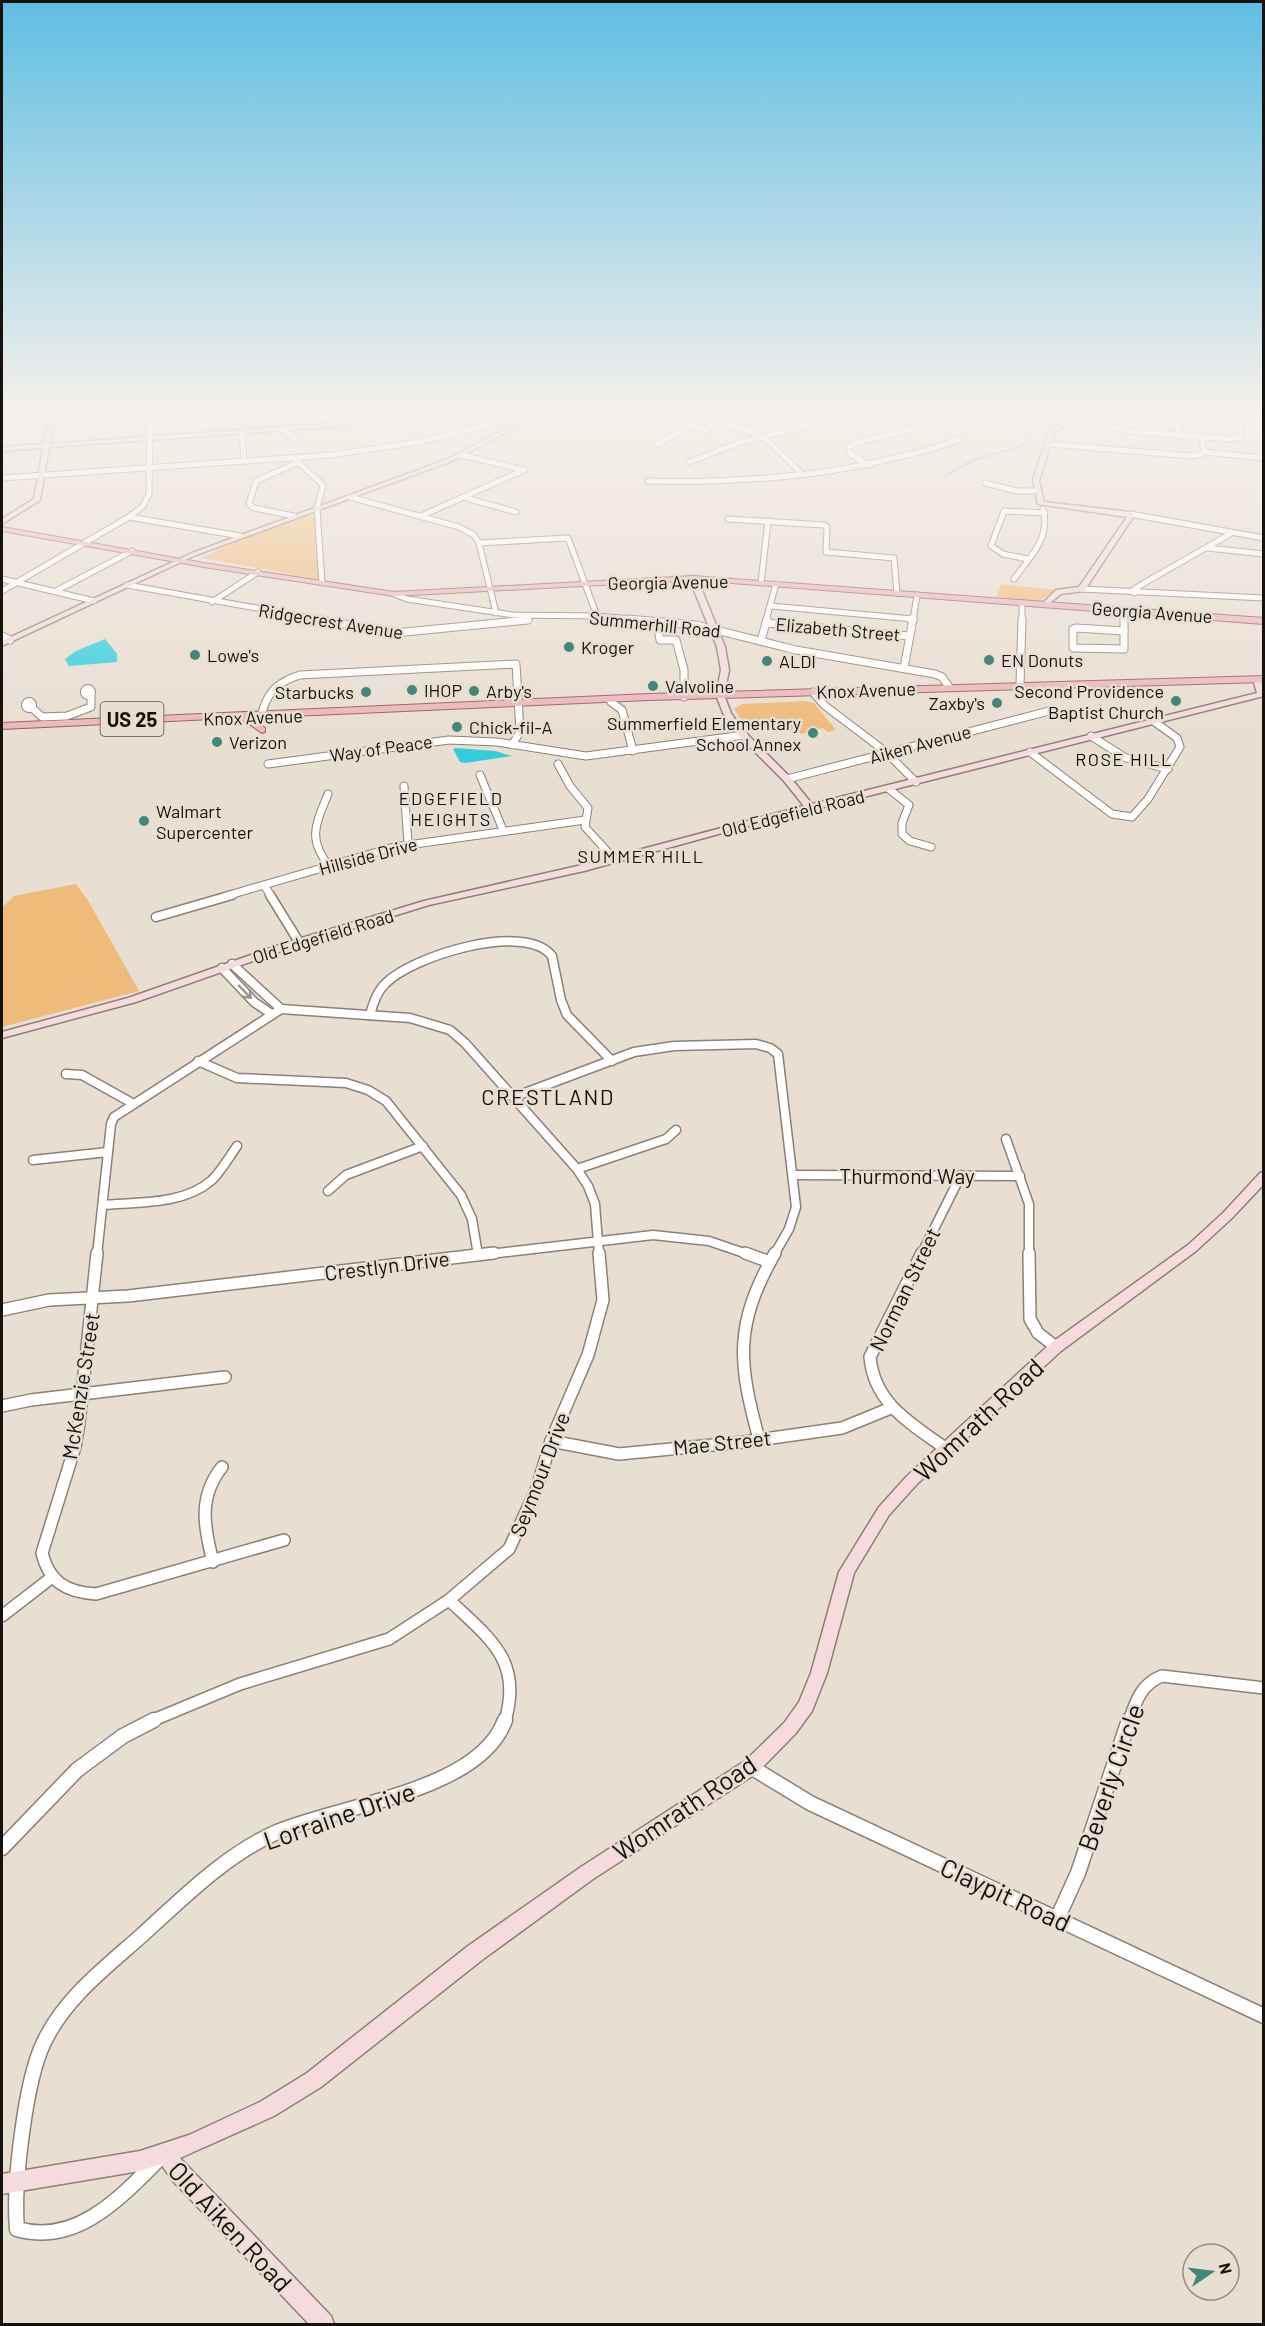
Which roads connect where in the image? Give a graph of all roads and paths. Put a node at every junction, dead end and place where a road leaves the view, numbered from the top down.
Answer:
1 (294, 516) edge
2 (318, 516) edge
3 (421, 516) edge
4 (1002, 516) edge
5 (1045, 516) edge
6 (1129, 516) edge
7 (1143, 516) edge
8 (129, 517) joint
9 (728, 519) dead end
10 (768, 521) junction
11 (2, 529) edge
12 (1230, 534) junction
13 (240, 536) junction
14 (1263, 538) edge
15 (84, 543) junction
16 (479, 543) junction
17 (1207, 548) junction
18 (132, 551) junction
19 (1263, 554) edge
20 (1028, 559) junction
21 (185, 560) junction
22 (258, 572) junction
23 (693, 578) junction
24 (2, 579) edge
25 (1014, 579) dead end
26 (17, 583) junction
27 (322, 583) junction
28 (761, 583) junction
29 (587, 584) junction
30 (776, 584) junction
31 (128, 585) junction
32 (489, 590) junction
33 (1081, 590) junction
34 (2, 591) edge
35 (56, 591) junction
36 (1134, 592) junction
37 (897, 593) junction
38 (917, 595) junction
39 (423, 598) junction
40 (1263, 598) edge
41 (94, 601) junction
42 (212, 602) junction
43 (1022, 603) junction
44 (1046, 604) junction
45 (771, 606) junction
46 (1124, 610) junction
47 (496, 613) junction
48 (536, 616) junction
49 (597, 616) junction
50 (913, 619) junction
51 (1263, 621) edge
52 (666, 622) junction
53 (766, 623) junction
54 (714, 628) junction
55 (1124, 631) junction
56 (2, 636) edge
57 (909, 636) junction
58 (10, 640) junction
59 (761, 641) junction
60 (2, 644) edge
61 (904, 668) junction
62 (1260, 679) edge
63 (1020, 684) junction
64 (949, 687) junction
65 (813, 692) junction
66 (90, 694) dead end
67 (1262, 694) edge
68 (720, 695) junction
69 (684, 697) junction
70 (630, 701) junction
71 (611, 702) junction
72 (517, 705) junction
73 (31, 707) dead end
74 (622, 710) junction
75 (1053, 710) dead end
76 (261, 715) junction
77 (229, 718) junction
78 (78, 720) junction
79 (1152, 720) junction
80 (2, 727) edge
81 (262, 730) dead end
82 (744, 735) junction
83 (1091, 736) junction
84 (512, 745) junction
85 (633, 751) junction
86 (886, 752) junction
87 (1030, 752) junction
88 (268, 764) dead end
89 (558, 764) dead end
90 (1167, 769) junction
91 (480, 775) dead end
92 (787, 779) junction
93 (916, 782) junction
94 (404, 786) dead end
95 (889, 789) junction
96 (328, 794) dead end
97 (811, 808) junction
98 (585, 820) junction
99 (503, 830) junction
100 (408, 844) junction
101 (931, 847) dead end
102 (615, 860) junction
103 (329, 866) junction
104 (264, 885) junction
105 (156, 917) dead end
106 (299, 942) junction
107 (227, 966) junction
108 (276, 1011) junction
109 (370, 1015) junction
110 (2, 1035) edge
111 (198, 1061) junction
112 (612, 1061) junction
113 (66, 1074) dead end
114 (514, 1097) junction
115 (132, 1103) junction
116 (676, 1130) dead end
117 (1006, 1139) dead end
118 (237, 1146) dead end
119 (423, 1146) junction
120 (108, 1152) junction
121 (33, 1160) dead end
122 (577, 1169) junction
123 (793, 1175) junction
124 (961, 1175) junction
125 (1020, 1176) junction
126 (1263, 1176) edge
127 (328, 1191) dead end
128 (103, 1205) junction
129 (600, 1241) junction
130 (478, 1255) junction
131 (770, 1262) junction
132 (93, 1299) junction
133 (2, 1310) edge
134 (1056, 1347) junction
135 (225, 1377) dead end
136 (84, 1394) junction
137 (2, 1406) edge
138 (891, 1408) junction
139 (759, 1440) junction
140 (551, 1441) junction
141 (945, 1448) junction
142 (222, 1467) dead end
143 (284, 1540) dead end
144 (213, 1562) junction
145 (51, 1578) junction
146 (449, 1600) junction
147 (2, 1616) edge
148 (1263, 1688) edge
149 (751, 1767) junction
150 (2, 1848) edge
151 (1058, 1917) junction
152 (1263, 2016) edge
153 (165, 2153) junction
154 (10, 2183) edge
155 (323, 2325) edge

1 - 13 street
2 - 27 street
3 - 16 street
4 - 20 street
5 - 20 street
6 - 33 street
7 - 12 street
8 - 13 street
8 - 15 street
9 - 10 street
10 - 28 street
10 - 37 street
11 - 15 main road, Georgia Avenue
12 - 14 street
12 - 17 street
13 - 21 street
15 - 18 main road, Georgia Avenue
15 - 26 street
16 - 29 street
16 - 32 street
17 - 19 street
17 - 36 street
18 - 21 main road, Georgia Avenue
18 - 35 street
20 - 25 street
21 - 22 main road, Georgia Avenue
21 - 31 street
22 - 27 main road, Georgia Avenue
22 - 42 street
23 - 28 main road, Georgia Avenue
23 - 29 main road, Georgia Avenue
23 - 54 street
24 - 26 street
26 - 34 street
26 - 35 street
27 - 39 main road, Georgia Avenue
28 - 30 main road, Georgia Avenue
29 - 32 main road, Georgia Avenue
29 - 49 street
30 - 37 main road, Georgia Avenue
30 - 45 street
31 - 41 street
31 - 42 street, Ridgecrest Avenue
32 - 39 main road, Georgia Avenue
32 - 47 street
33 - 36 street
33 - 44 street
35 - 41 street
36 - 40 street
37 - 38 main road, Georgia Avenue
38 - 43 main road, Georgia Avenue
38 - 50 street
39 - 47 street, Summerhill Road
41 - 58 street
42 - 48 street, Ridgecrest Avenue
43 - 44 main road, Georgia Avenue
43 - 63 street
44 - 46 main road, Georgia Avenue
45 - 50 street
45 - 53 street
46 - 51 main road, Georgia Avenue
46 - 55 street
47 - 48 street, Summerhill Road
48 - 49 street, Summerhill Road
49 - 52 street, Summerhill Road
50 - 57 street
52 - 54 street, Summerhill Road
52 - 69 street
53 - 57 street, Elizabeth Street
53 - 59 street
54 - 59 street, Summerhill Road
54 - 68 street
55 - 55 street
56 - 58 street
57 - 61 street
58 - 60 street
59 - 61 street, Summerhill Road
61 - 64 street, Summerhill Road
62 - 63 main road, Knox Avenue / US 25
62 - 67 street, Old Edgefield Road
63 - 64 main road, Knox Avenue / US 25
64 - 65 main road, Knox Avenue / US 25
65 - 68 main road, Knox Avenue / US 25
65 - 86 street
66 - 78 street
67 - 79 street, Old Edgefield Road
68 - 69 main road, Knox Avenue / US 25
68 - 82 street
69 - 70 main road, Knox Avenue / US 25
69 - 72 main road, Knox Avenue / US 25
70 - 71 main road, Knox Avenue / US 25
70 - 74 street
71 - 72 main road, Knox Avenue / US 25
71 - 74 street
72 - 76 main road, Knox Avenue / US 25
72 - 76 street
72 - 84 street
73 - 78 street
74 - 85 street
75 - 86 street, Aiken Avenue
76 - 77 main road, Knox Avenue / US 25
76 - 78 main road, Knox Avenue / US 25
77 - 78 main road, Knox Avenue / US 25
77 - 81 main road
78 - 80 main road, Knox Avenue / US 25
79 - 83 street, Old Edgefield Road
79 - 90 street
82 - 85 street, Way of Peace
82 - 92 street
83 - 87 street, Old Edgefield Road
83 - 90 street
84 - 85 street, Way of Peace
84 - 88 street, Way of Peace
86 - 92 street, Aiken Avenue
86 - 93 street
87 - 90 street
87 - 93 street, Old Edgefield Road
89 - 98 street
91 - 99 street
92 - 97 street
93 - 95 street, Old Edgefield Road
94 - 100 street
95 - 97 street, Old Edgefield Road
95 - 101 street
96 - 103 street
97 - 102 street, Old Edgefield Road
98 - 99 street, Hillside Drive
98 - 102 street
99 - 100 street, Hillside Drive
100 - 103 street, Hillside Drive
102 - 106 street, Old Edgefield Road
103 - 104 street, Hillside Drive
104 - 105 street, Hillside Drive
104 - 106 street
106 - 107 street, Old Edgefield Road
107 - 108 street
107 - 110 street, Old Edgefield Road
108 - 109 street, Seymour Drive
108 - 111 street, McKenzie Street
109 - 112 street
109 - 114 street, Seymour Drive
111 - 115 street, McKenzie Street
111 - 119 street
112 - 114 street
112 - 123 street
113 - 115 street
114 - 122 street, Seymour Drive
115 - 120 street, McKenzie Street
116 - 122 street
117 - 125 street
118 - 128 street
119 - 127 street
119 - 130 street
120 - 121 street
120 - 128 street, McKenzie Street
122 - 129 street, Seymour Drive
123 - 124 street, Thurmond Way
123 - 131 street
124 - 125 street, Thurmond Way
124 - 138 street, Norman Street
125 - 134 street
126 - 134 street, Womrath Road
128 - 132 street, McKenzie Street
129 - 130 street, Crestlyn Drive
129 - 131 street, Crestlyn Drive
129 - 140 street, Seymour Drive
130 - 132 street, Crestlyn Drive
131 - 139 street
132 - 133 street, Crestlyn Drive
132 - 136 street, McKenzie Street
134 - 141 street, Womrath Road
135 - 136 street
136 - 137 street
136 - 145 street, McKenzie Street
138 - 139 street, Mae Street
138 - 141 street, Norman Street
139 - 140 street, Mae Street
140 - 146 street, Seymour Drive
141 - 149 street, Womrath Road
142 - 144 street
143 - 144 street
144 - 145 street
145 - 147 street
146 - 150 street, Seymour Drive
146 - 154 street, Lorraine Drive
148 - 151 street, Beverly Circle
149 - 151 street, Claypit Road
149 - 153 street, Womrath Road
151 - 152 street, Claypit Road
153 - 154 street, Womrath Road
153 - 154 street, Lorraine Drive
153 - 155 street, Old Aiken Road

